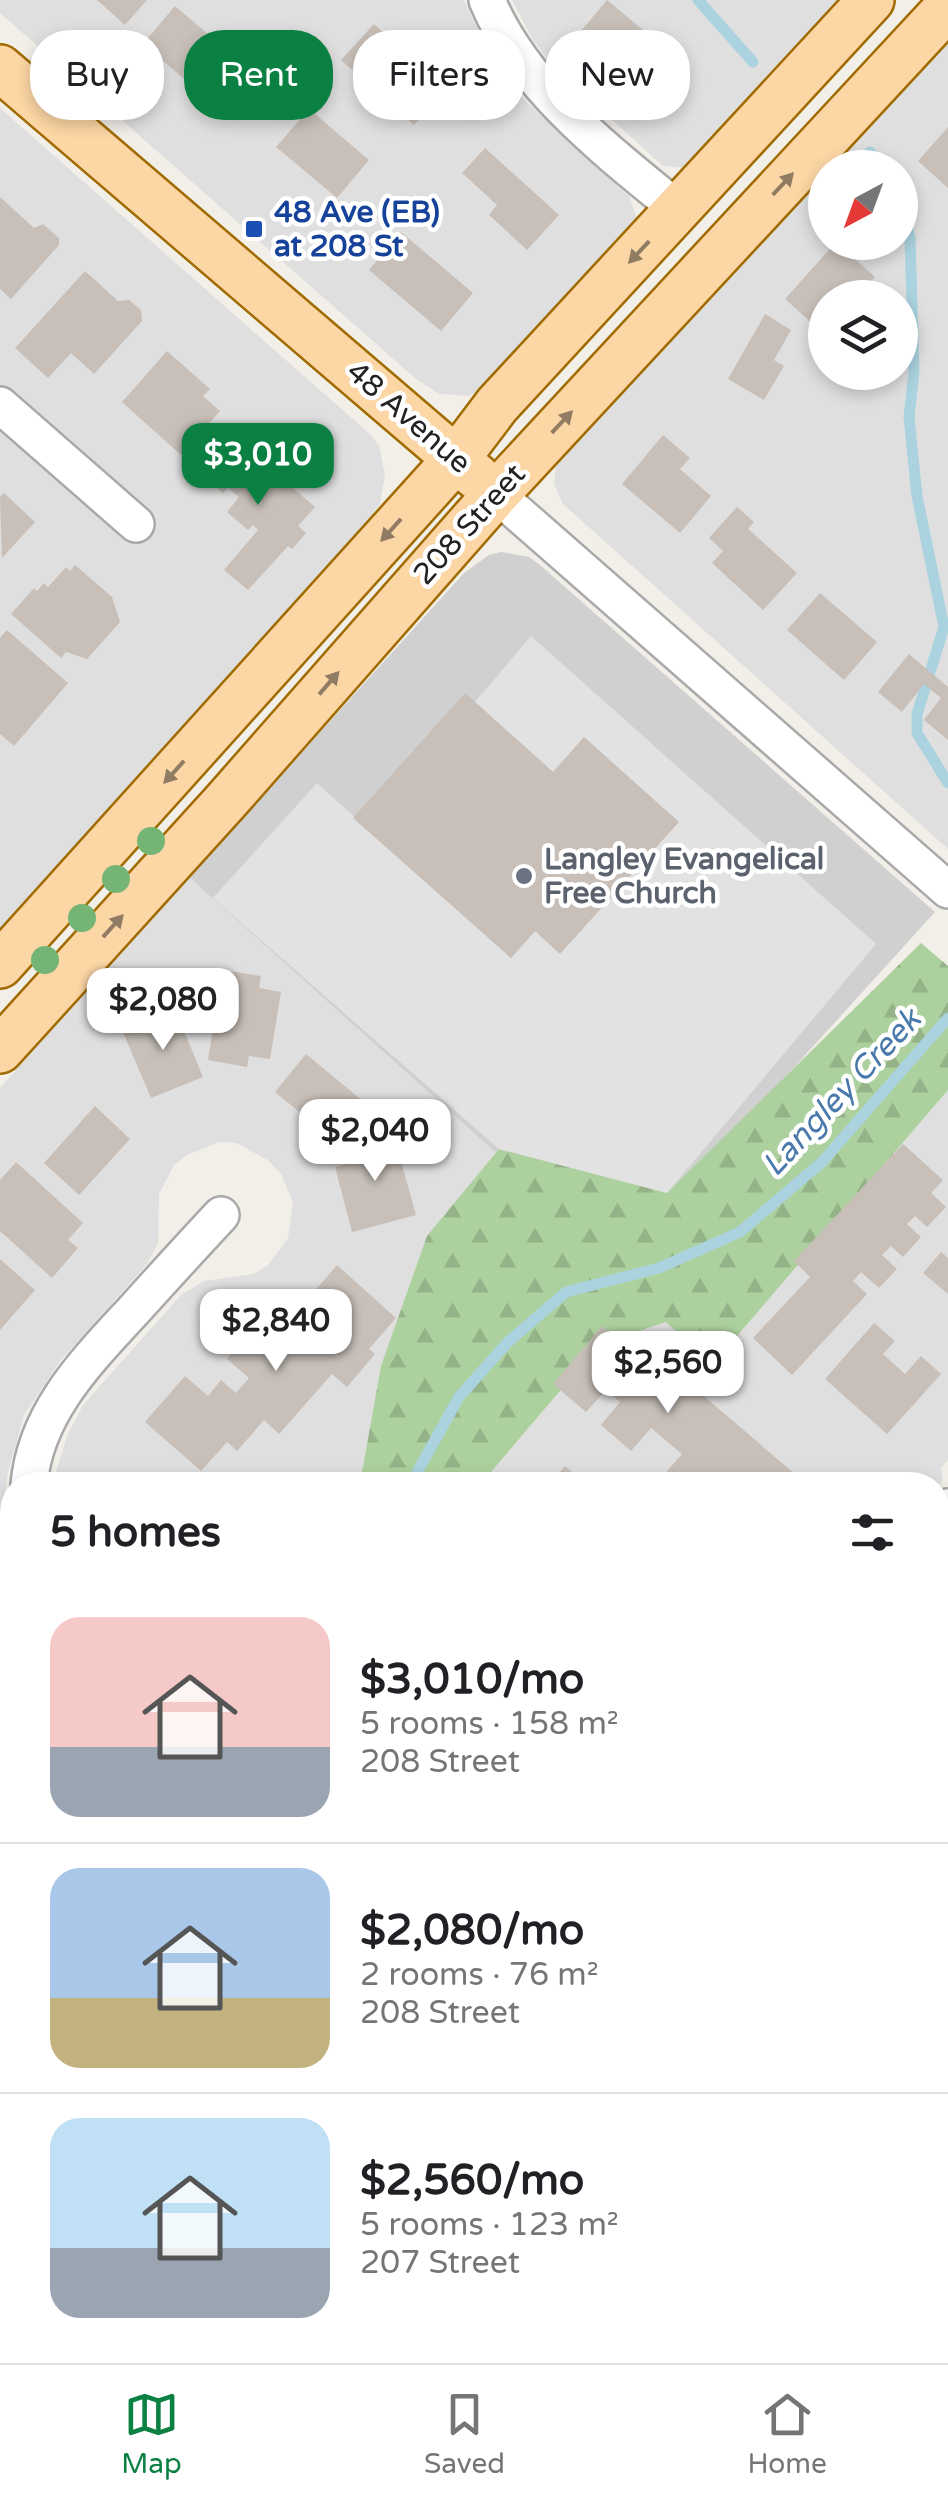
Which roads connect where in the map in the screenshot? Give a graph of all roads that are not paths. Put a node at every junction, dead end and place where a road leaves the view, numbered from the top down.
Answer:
1 (486, 0) edge
2 (871, 0) edge
3 (948, 8) edge
4 (0, 68) edge
5 (679, 210) junction
6 (0, 405) edge
7 (457, 458) junction
8 (496, 494) junction
9 (136, 524) dead end
10 (948, 890) edge
11 (0, 964) edge
12 (0, 1050) edge
13 (220, 1214) dead end
14 (30, 1472) edge

1 - 5 street
2 - 5 main road, 208 Street
8 -> 3 main road, 208 Street
4 - 7 main road, 48 Avenue
5 -> 7 main road, 208 Street
6 - 9 street
7 - 8 main road, 48 Avenue
7 -> 11 main road, 208 Street
8 - 10 street, 48 Avenue
12 -> 8 main road, 208 Street
13 - 14 street

